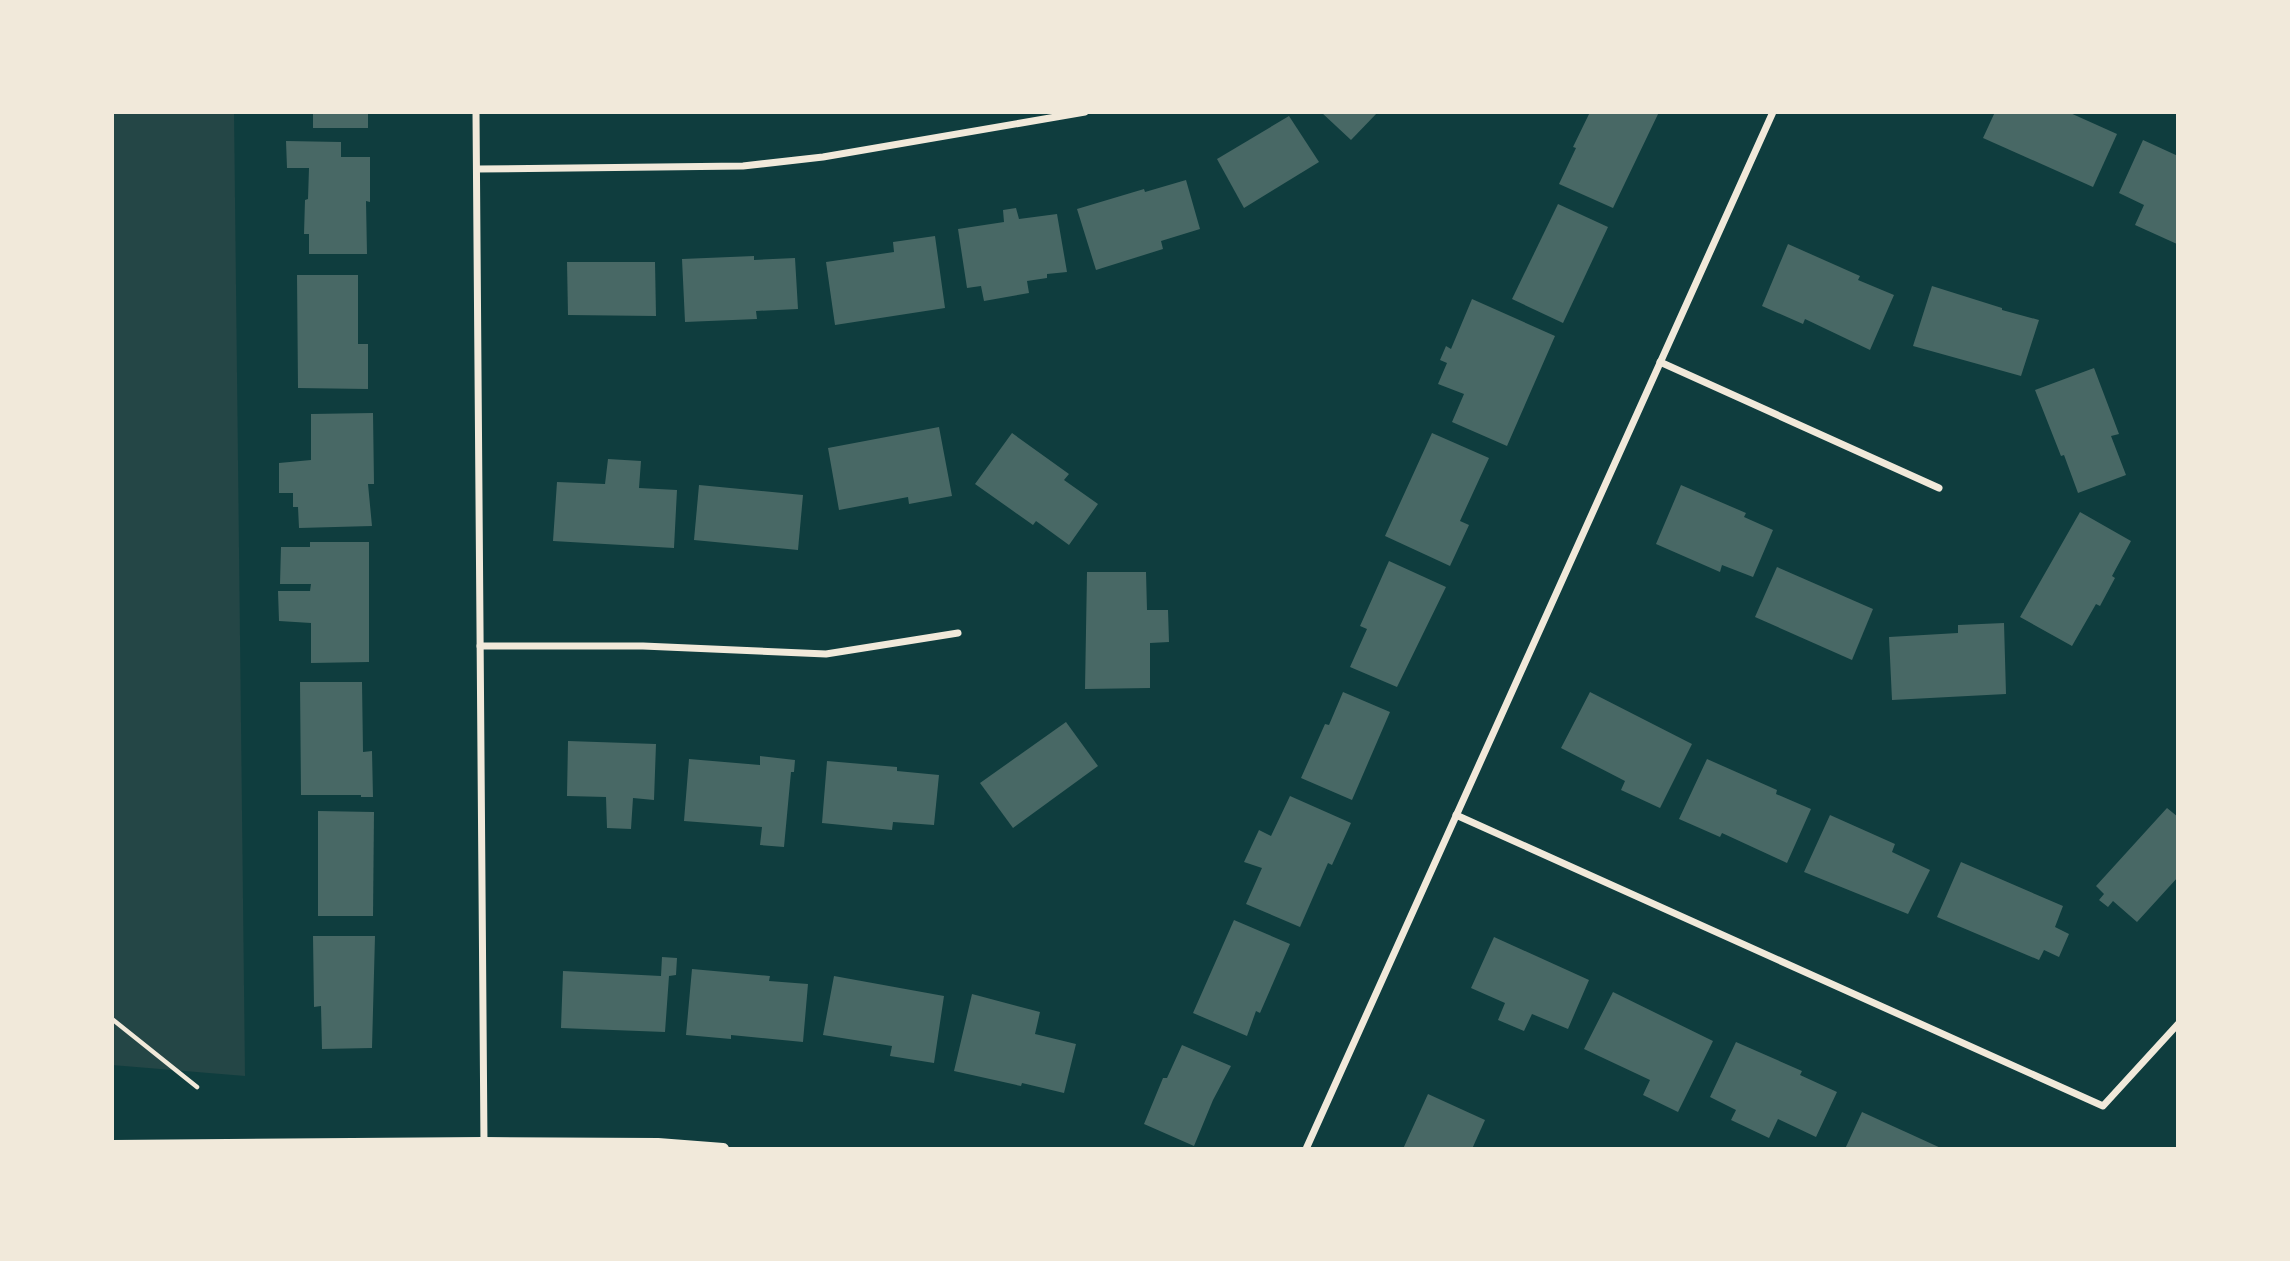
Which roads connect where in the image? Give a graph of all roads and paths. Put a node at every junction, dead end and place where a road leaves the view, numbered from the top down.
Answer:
1 (476, 112) edge
2 (1084, 112) edge
3 (1773, 112) edge
4 (477, 169) junction
5 (1660, 362) junction
6 (1939, 488) dead end
7 (958, 633) dead end
8 (480, 646) junction
9 (1456, 815) junction
10 (112, 1019) edge
11 (2178, 1024) edge
12 (197, 1087) dead end
13 (112, 1146) edge
14 (484, 1146) edge
15 (723, 1149) edge
16 (1306, 1149) edge

1 - 4 street
2 - 4 street
3 - 5 street
4 - 8 street
5 - 6 street
5 - 9 street
7 - 8 street
8 - 14 street
9 - 11 street
9 - 16 street
10 - 12 path
13 - 14 street
14 - 15 street

